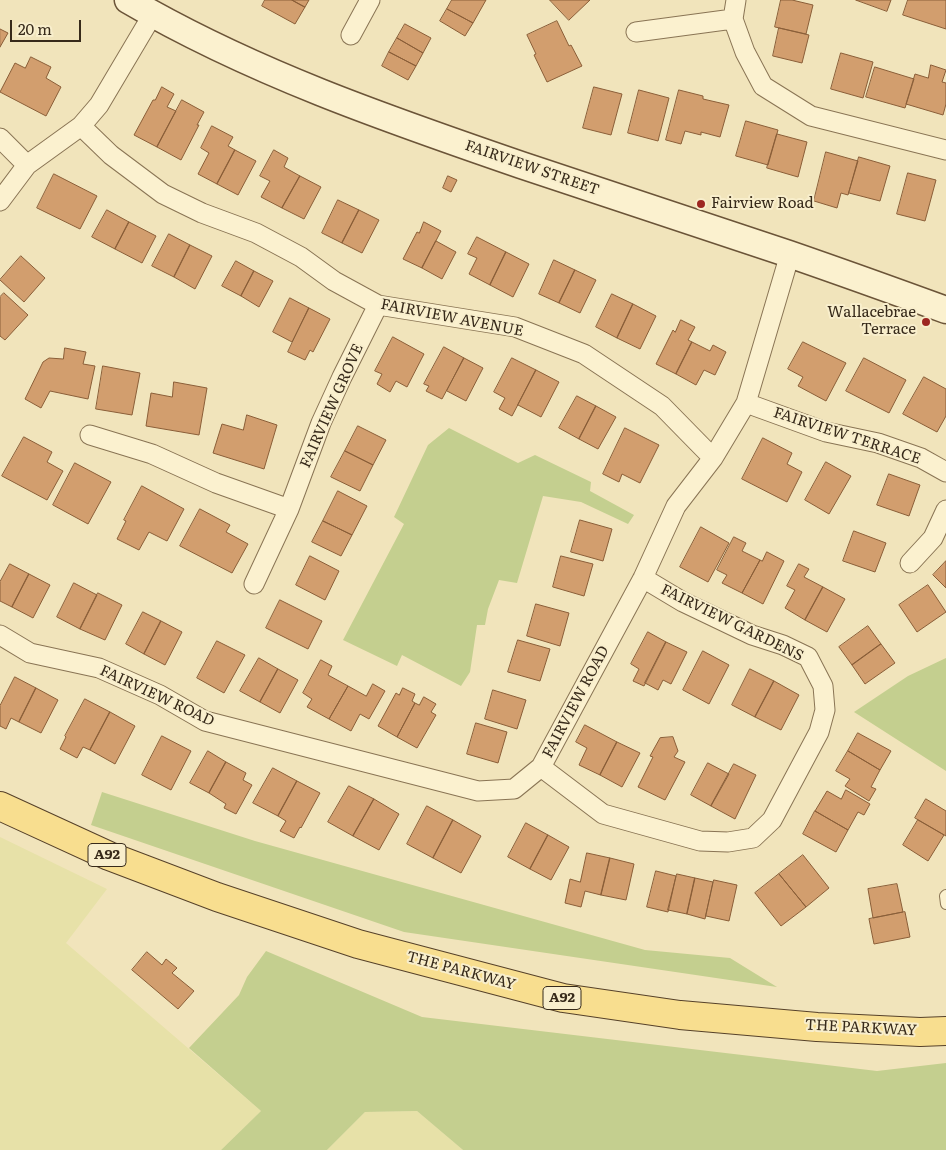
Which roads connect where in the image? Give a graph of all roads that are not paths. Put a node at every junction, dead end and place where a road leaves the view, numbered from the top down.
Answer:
1 (128, 0) edge
2 (370, 0) edge
3 (736, 0) edge
4 (153, 14) junction
5 (733, 19) junction
6 (636, 32) dead end
7 (352, 35) dead end
8 (81, 126) junction
9 (0, 138) edge
10 (946, 150) edge
11 (27, 165) junction
12 (0, 201) edge
13 (790, 254) junction
14 (378, 305) junction
15 (946, 310) edge
16 (746, 403) junction
17 (90, 435) dead end
18 (713, 458) junction
19 (946, 472) edge
20 (289, 508) junction
21 (946, 510) edge
22 (910, 563) dead end
23 (643, 578) junction
24 (254, 584) dead end
25 (0, 635) edge
26 (541, 767) junction
27 (0, 806) edge
28 (946, 894) edge
29 (946, 904) edge
30 (946, 1031) edge

1 - 4 street, FAIRVIEW STREET
2 - 7 street
3 - 5 street
4 - 8 street
4 - 13 street, FAIRVIEW STREET
5 - 6 street
5 - 10 street
8 - 11 street
8 - 14 street, FAIRVIEW AVENUE
9 - 11 street
11 - 12 street
13 - 15 street, FAIRVIEW STREET
13 - 16 street, FAIRVIEW ROAD
14 - 18 street, FAIRVIEW AVENUE
14 - 20 street, FAIRVIEW GROVE
16 - 18 street, FAIRVIEW ROAD
16 - 19 street, FAIRVIEW TERRACE
17 - 20 street
18 - 23 street, FAIRVIEW ROAD
20 - 24 street, FAIRVIEW GROVE
21 - 22 street
23 - 26 street, FAIRVIEW ROAD
23 - 26 street, FAIRVIEW GARDENS
25 - 26 street, FAIRVIEW ROAD
27 - 30 main road, THE PARKWAY / A92
28 - 29 lane

